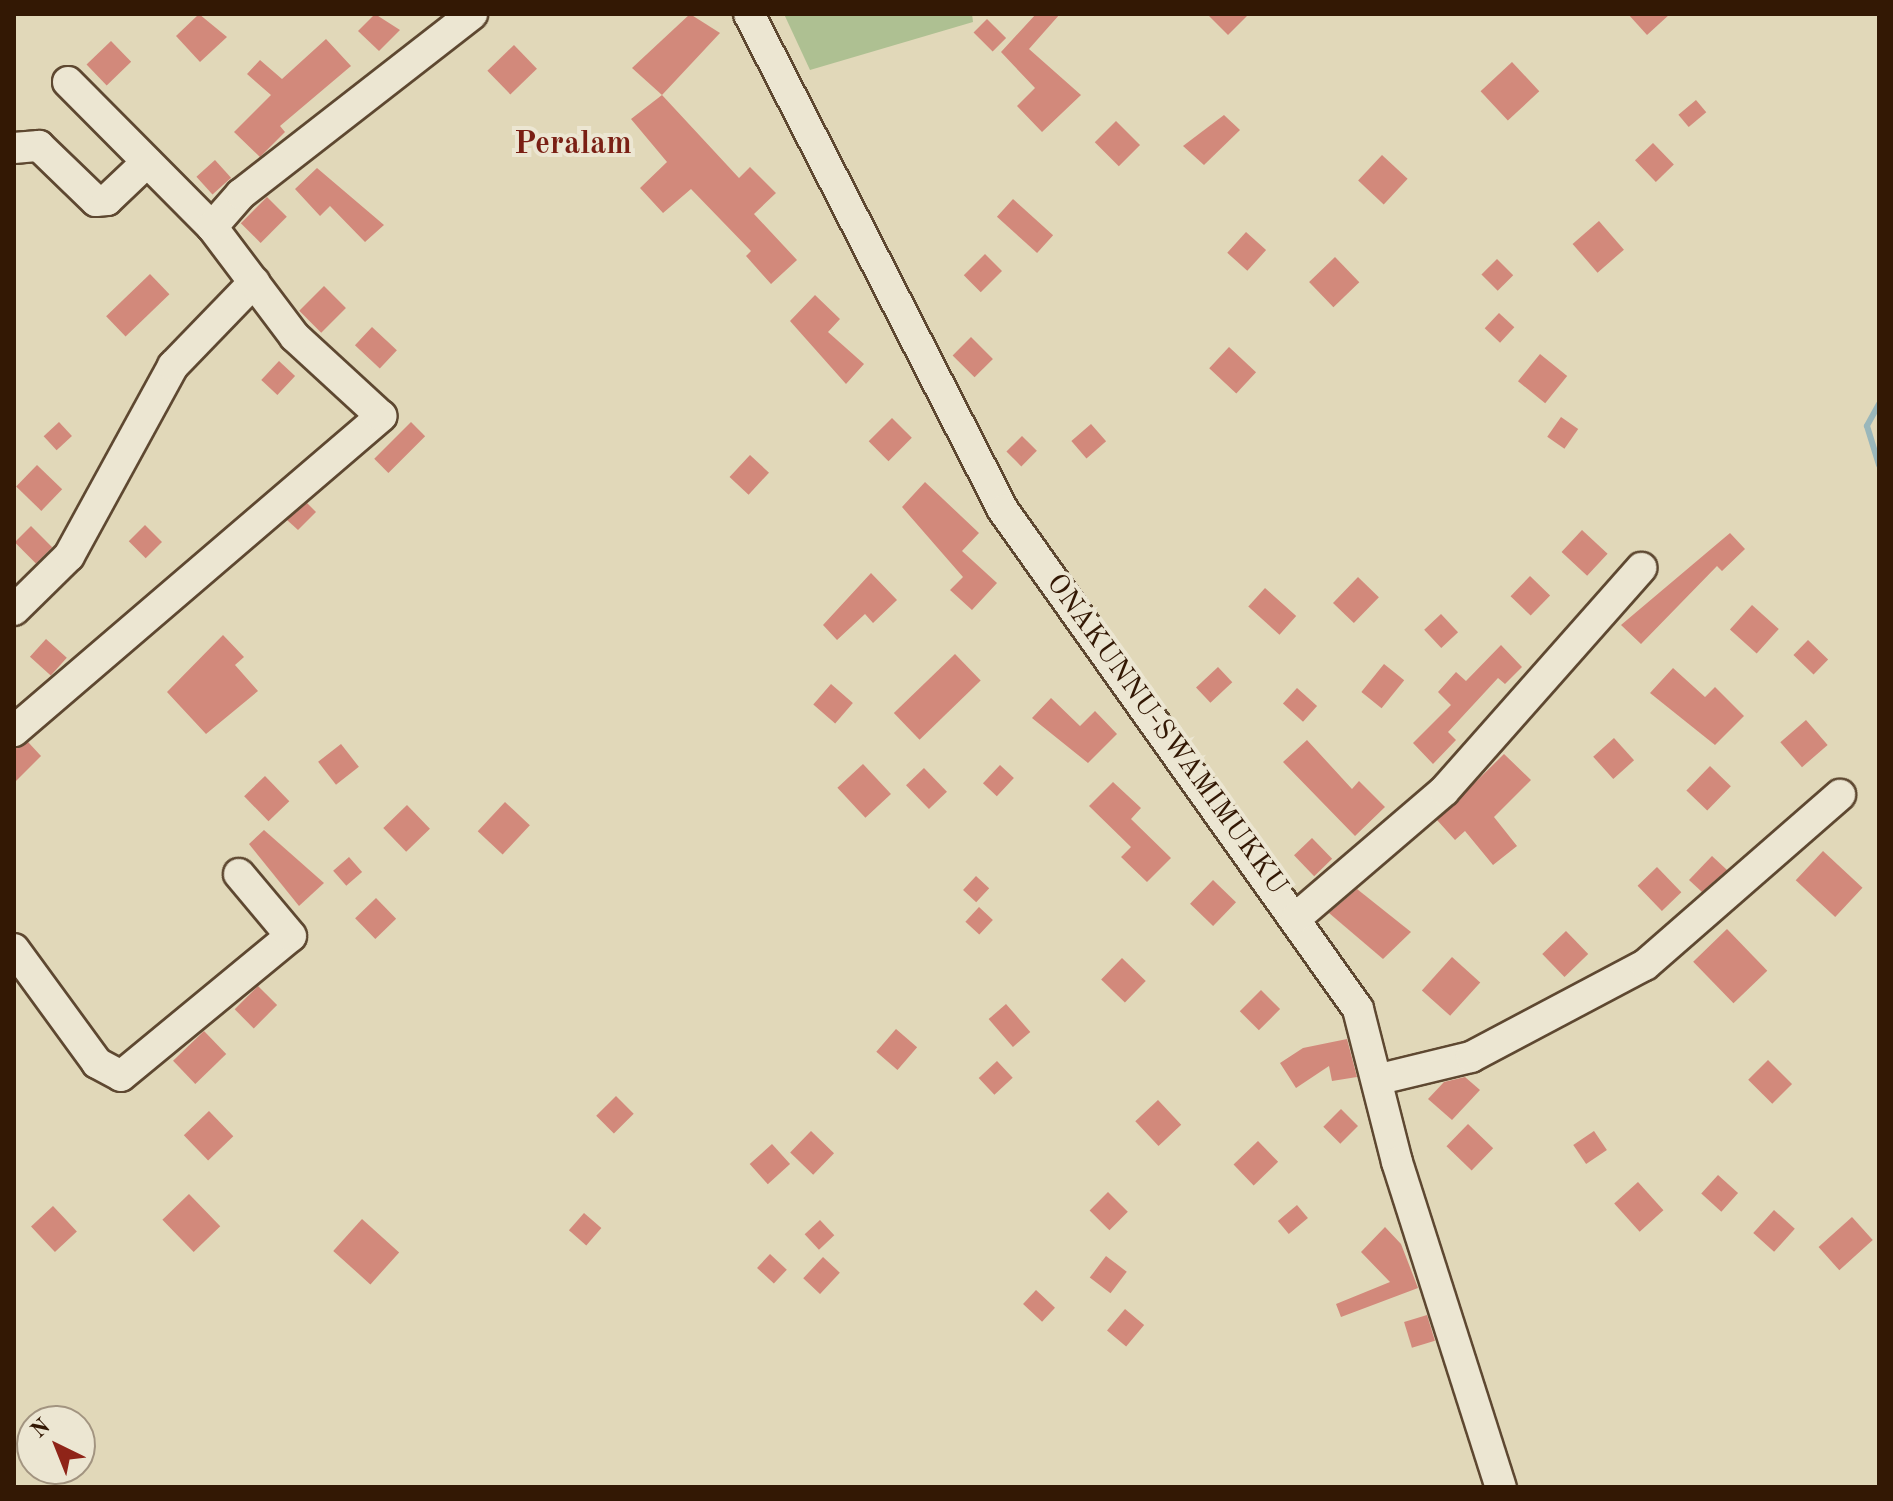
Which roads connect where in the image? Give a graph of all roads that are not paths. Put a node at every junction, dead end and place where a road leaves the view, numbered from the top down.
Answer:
1 (472, 14) edge
2 (749, 14) edge
3 (68, 82) dead end
4 (14, 148) edge
5 (147, 162) junction
6 (212, 227) junction
7 (254, 282) junction
8 (1641, 568) dead end
9 (14, 610) edge
10 (14, 731) edge
11 (1840, 795) dead end
12 (239, 874) dead end
13 (1297, 917) junction
14 (14, 949) edge
15 (1380, 1079) junction
16 (1501, 1487) edge

1 - 6 street
2 - 13 street, ONAKUNNU-SWAMIMUKKU
3 - 5 street
4 - 5 street
5 - 6 street
6 - 7 street
7 - 9 street
7 - 10 street
8 - 13 street
11 - 15 street
12 - 14 street
13 - 15 street, ONAKUNNU-SWAMIMUKKU
15 - 16 street, ONAKUNNU-SWAMIMUKKU

